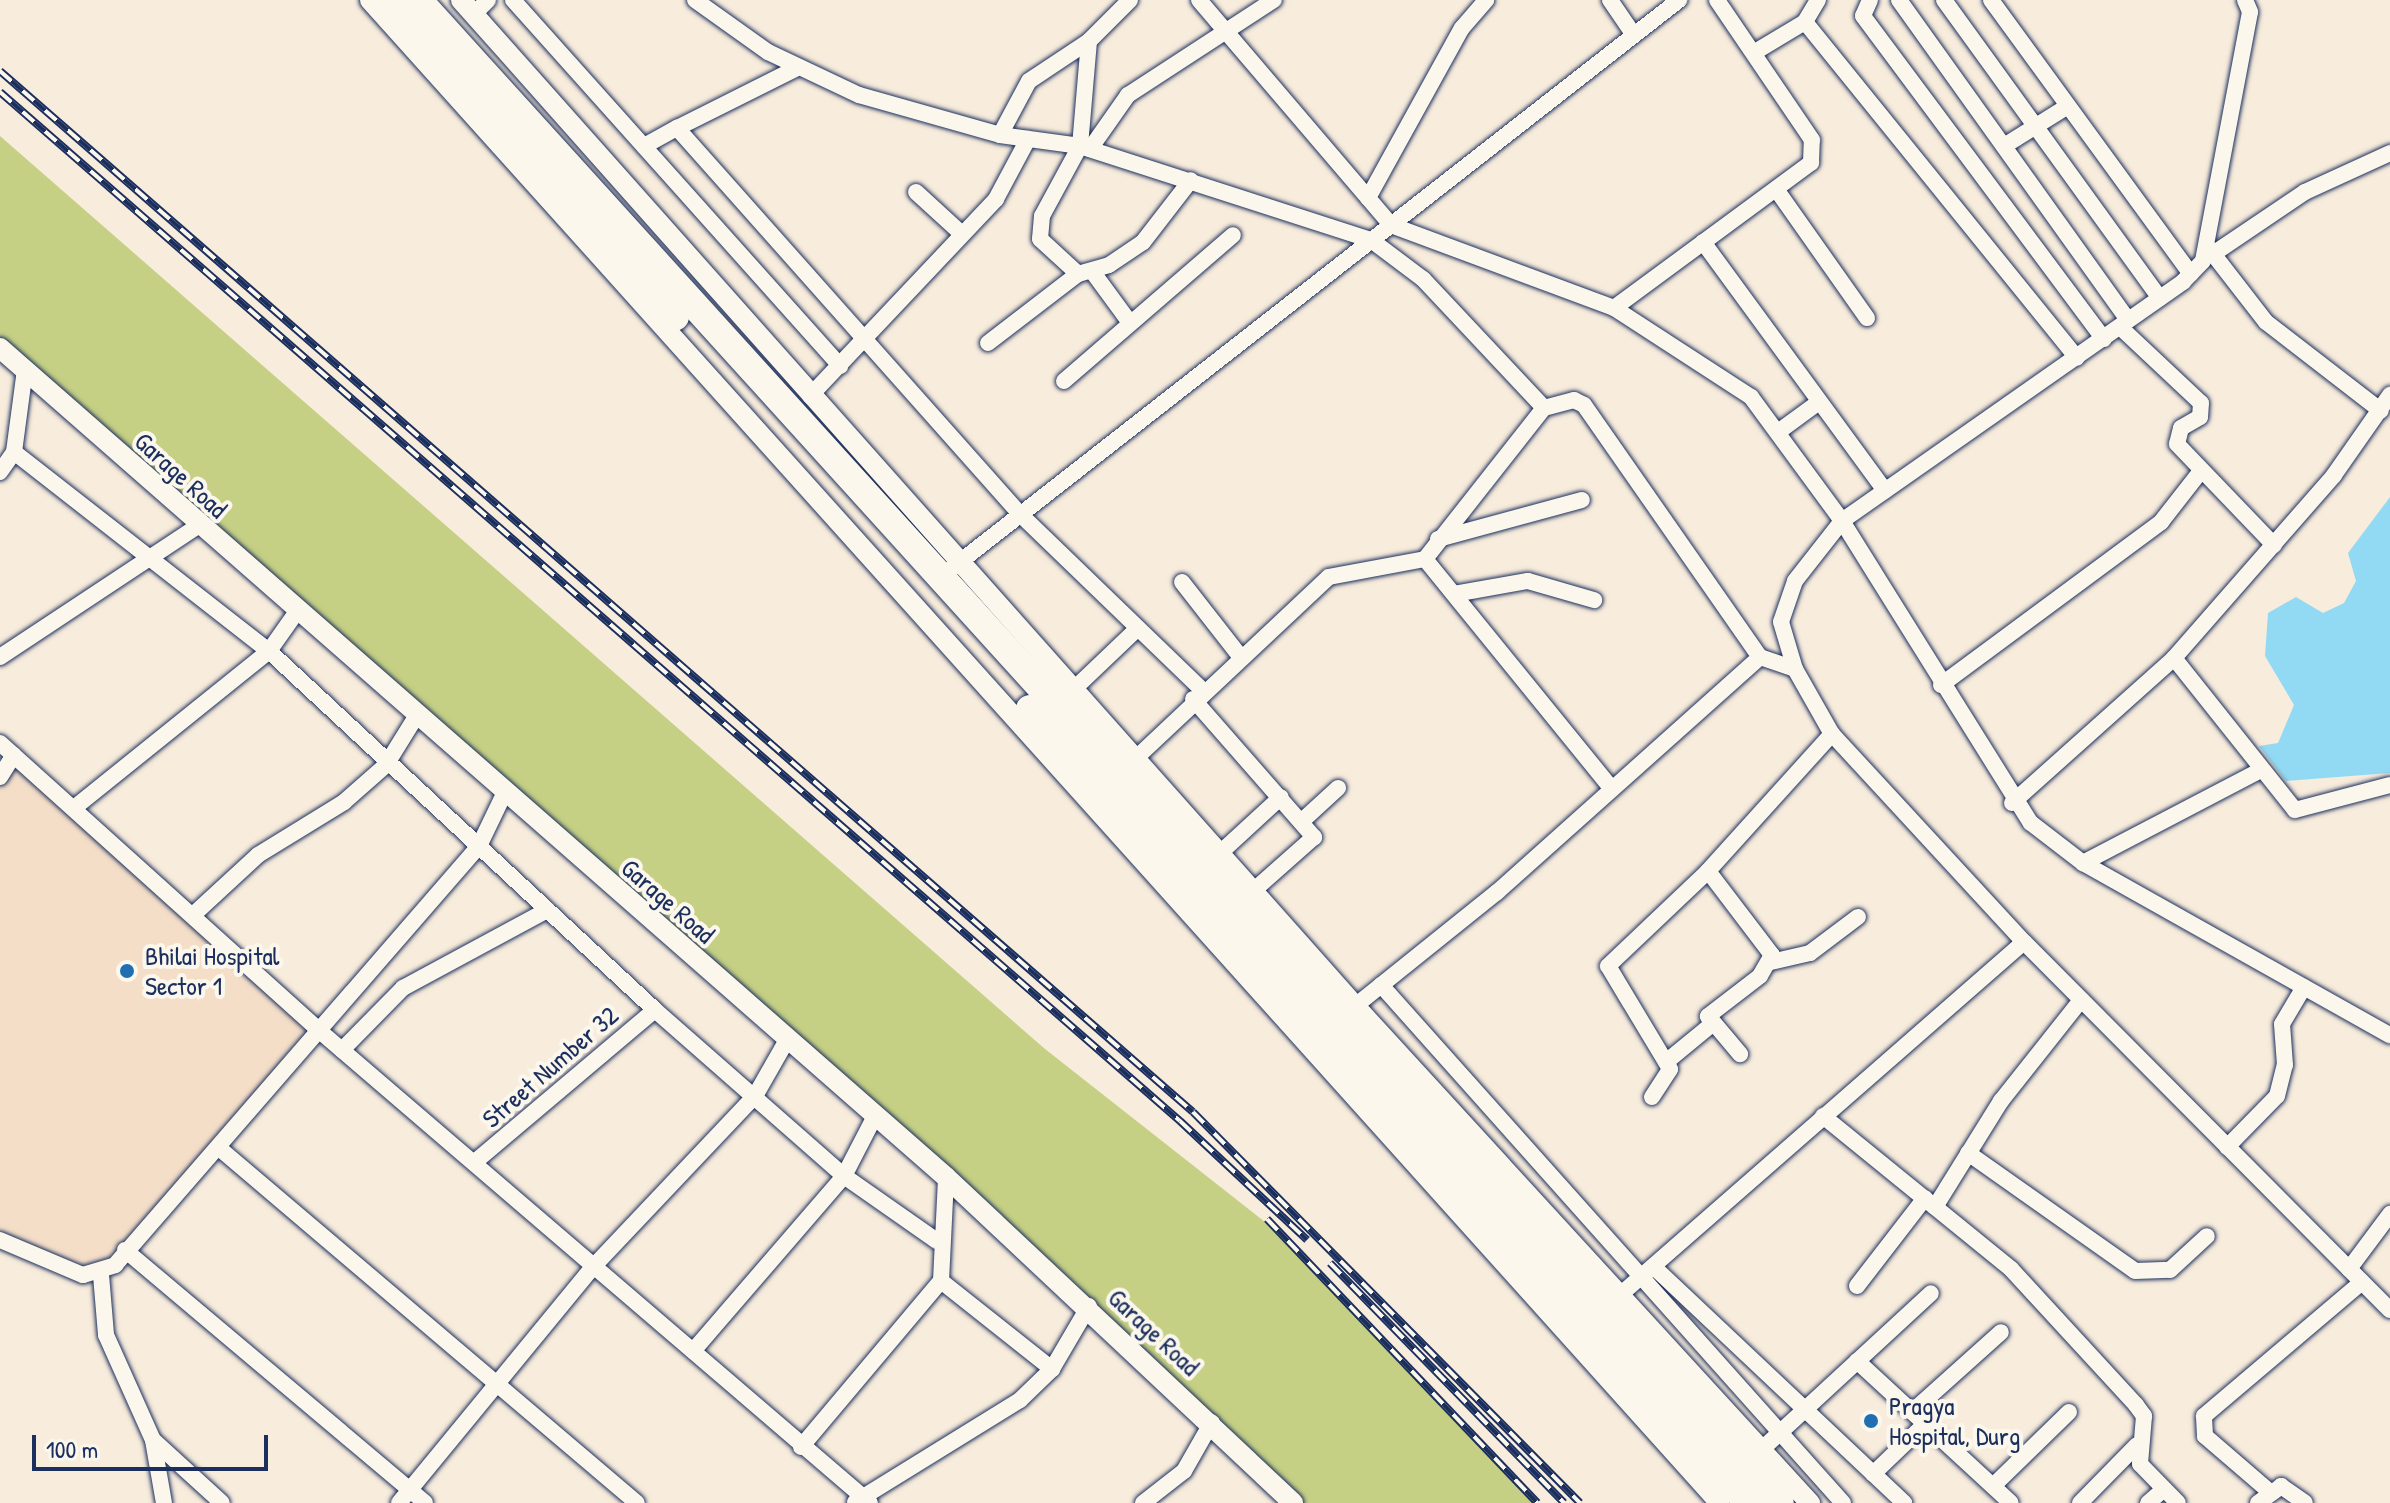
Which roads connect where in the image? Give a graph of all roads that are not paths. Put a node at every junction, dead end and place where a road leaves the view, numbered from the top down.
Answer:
1 (370, 0) edge
2 (390, 0) edge
3 (418, 0) edge
4 (488, 0) edge
5 (513, 0) edge
6 (695, 0) edge
7 (1130, 0) edge
8 (1199, 0) edge
9 (1274, 0) edge
10 (1486, 0) edge
11 (1610, 0) edge
12 (1679, 0) edge
13 (1717, 0) edge
14 (1818, 0) edge
15 (1870, 0) edge
16 (1899, 0) edge
17 (1944, 0) edge
18 (1991, 0) edge
19 (2248, 1) edge
20 (467, 7) edge
21 (1805, 22) junction
22 (1226, 32) junction
23 (1634, 35) junction
24 (1089, 41) junction
25 (1755, 52) junction
26 (799, 67) junction
27 (2068, 106) junction
28 (2035, 126) junction
29 (677, 128) junction
30 (1000, 135) junction
31 (1028, 139) junction
32 (644, 146) junction
33 (2004, 146) junction
34 (1085, 148) junction
35 (2390, 153) edge
36 (1191, 180) junction
37 (1776, 189) junction
38 (916, 192) dead end
39 (1368, 198) junction
40 (1391, 225) junction
41 (962, 234) junction
42 (1233, 235) dead end
43 (1371, 240) junction
44 (1703, 242) junction
45 (2210, 250) junction
46 (1085, 272) junction
47 (2191, 274) junction
48 (2160, 298) junction
49 (1614, 308) junction
50 (1867, 318) dead end
51 (1128, 320) junction
52 (2124, 324) junction
53 (2104, 339) junction
54 (864, 340) junction
55 (988, 343) dead end
56 (0, 348) edge
57 (2077, 358) junction
58 (840, 366) junction
59 (25, 370) junction
60 (1064, 381) dead end
61 (2390, 395) edge
62 (810, 396) junction
63 (1819, 402) junction
64 (1544, 408) junction
65 (2381, 411) junction
66 (1778, 432) junction
67 (14, 452) junction
68 (0, 472) edge
69 (2200, 472) junction
70 (1885, 491) junction
71 (1582, 500) dead end
72 (1019, 513) junction
73 (1842, 521) junction
74 (198, 526) junction
75 (1438, 539) junction
76 (2274, 545) junction
77 (145, 557) junction
78 (1425, 559) junction
79 (960, 561) junction
80 (939, 580) junction
81 (1182, 582) dead end
82 (1454, 594) junction
83 (1594, 600) dead end
84 (298, 610) junction
85 (1138, 628) junction
86 (269, 651) junction
87 (1239, 655) junction
88 (0, 657) edge
89 (1760, 657) junction
90 (2174, 658) junction
91 (1795, 669) junction
92 (1941, 685) junction
93 (1074, 689) junction
94 (1198, 695) junction
95 (417, 715) junction
96 (1832, 734) junction
97 (0, 743) edge
98 (14, 755) junction
99 (1135, 759) junction
100 (386, 765) junction
101 (2257, 772) junction
102 (0, 777) edge
103 (2390, 785) edge
104 (1610, 787) junction
105 (1338, 788) dead end
106 (505, 792) junction
107 (1281, 797) junction
108 (2012, 803) junction
109 (74, 808) junction
110 (1302, 821) junction
111 (479, 846) junction
112 (1219, 854) junction
113 (2083, 863) junction
114 (1708, 871) junction
115 (1253, 891) junction
116 (547, 910) junction
117 (193, 915) junction
118 (1858, 917) dead end
119 (2024, 942) junction
120 (1771, 962) junction
121 (1381, 985) junction
122 (2304, 987) junction
123 (2081, 1000) junction
124 (1355, 1006) junction
125 (655, 1010) junction
126 (1711, 1025) junction
127 (315, 1027) junction
128 (2390, 1035) edge
129 (787, 1040) junction
130 (342, 1050) junction
131 (1740, 1054) dead end
132 (1666, 1062) junction
133 (755, 1096) junction
134 (1423, 1096) junction
135 (1652, 1097) dead end
136 (875, 1116) junction
137 (1823, 1116) junction
138 (2227, 1147) junction
139 (219, 1148) junction
140 (1968, 1153) junction
141 (476, 1161) junction
142 (844, 1176) junction
143 (946, 1177) junction
144 (1930, 1202) junction
145 (2390, 1214) edge
146 (2207, 1236) dead end
147 (0, 1240) edge
148 (937, 1241) junction
149 (125, 1250) junction
150 (594, 1266) junction
151 (2349, 1269) junction
152 (1649, 1274) junction
153 (101, 1275) junction
154 (941, 1281) junction
155 (2362, 1282) junction
156 (1857, 1286) dead end
157 (1931, 1293) dead end
158 (1620, 1295) junction
159 (1089, 1306) junction
160 (2390, 1310) edge
161 (2001, 1332) dead end
162 (693, 1351) junction
163 (1857, 1361) junction
164 (1052, 1369) junction
165 (499, 1386) junction
166 (1805, 1410) junction
167 (1913, 1411) junction
168 (2069, 1412) dead end
169 (1212, 1422) junction
170 (1926, 1423) junction
171 (1780, 1432) junction
172 (153, 1440) junction
173 (2137, 1445) junction
174 (801, 1447) junction
175 (1761, 1450) junction
176 (1873, 1474) junction
177 (1993, 1486) junction
178 (2164, 1489) junction
179 (404, 1496) edge
180 (2264, 1498) edge
181 (211, 1500) edge
182 (862, 1500) edge
183 (164, 1503) edge
184 (425, 1503) edge
185 (637, 1503) edge
186 (1143, 1503) edge
187 (1293, 1503) edge
188 (1720, 1503) edge
189 (1749, 1503) edge
190 (1780, 1503) edge
191 (1810, 1503) edge
192 (1843, 1503) edge
193 (1904, 1503) edge
194 (2011, 1503) edge
195 (2080, 1503) edge
196 (2148, 1503) edge
197 (2178, 1503) edge
198 (2305, 1503) edge

1 - 188 street
2 - 189 highway
3 - 80 highway
4 - 20 street
5 - 32 street
6 - 26 street
7 - 24 street
8 - 22 street
9 - 22 street
10 - 39 street
11 - 23 street
12 - 23 street
13 - 25 street
14 - 21 street
15 - 53 street
16 - 33 street
17 - 28 street
18 - 27 street
19 - 45 street
20 - 62 street
21 - 25 street
21 - 57 street
22 - 34 street
22 - 39 street
23 - 40 street
24 - 30 street
24 - 34 street
25 - 37 street
26 - 29 street
26 - 30 street
27 - 28 street
27 - 47 street
28 - 33 street
28 - 48 street
29 - 32 street
29 - 54 street
30 - 31 street
31 - 34 street
31 - 41 street
32 - 58 street
33 - 52 street
34 - 36 street
34 - 46 street
35 - 45 street
36 - 43 street
36 - 46 street
37 - 44 street
37 - 50 street
38 - 41 street
39 - 40 street
40 - 43 street
40 - 49 street
41 - 54 street
42 - 51 street
43 - 64 street
43 - 72 street
44 - 49 street
44 - 63 street
45 - 47 street
45 - 65 street
46 - 51 street
46 - 55 street
47 - 48 street
48 - 52 street
49 - 66 street
51 - 60 street
52 - 53 street
52 - 69 street
53 - 57 street
54 - 58 street
54 - 72 street
56 - 59 street, Garage Road
57 - 70 street
58 - 62 street
59 - 67 street
59 - 74 street, Garage Road
61 - 65 street
62 - 79 street
63 - 66 street
63 - 70 street
64 - 75 street
64 - 89 street
65 - 76 street
66 - 73 street
67 - 68 street
67 - 77 street
69 - 76 street
69 - 92 street
70 - 73 street
71 - 75 street
72 - 79 street
72 - 85 street
73 - 91 street
73 - 92 street
74 - 77 street
74 - 84 street, Garage Road
75 - 78 street
76 - 90 street
77 - 86 street
77 - 88 street
78 - 82 street
78 - 87 street
79 - 80 street
79 - 93 street
80 - 134 highway
81 - 87 street
82 - 83 street
82 - 104 street
84 - 86 street
84 - 95 street, Garage Road
85 - 93 street
85 - 94 street
86 - 100 street
86 - 109 street
87 - 94 street
89 - 91 street
89 - 104 street
90 - 101 street
90 - 108 street
91 - 96 street
92 - 108 street
93 - 99 street
94 - 99 street
94 - 107 street
95 - 100 street
95 - 106 street, Garage Road
96 - 114 street
96 - 119 street
97 - 98 street
98 - 102 street
98 - 109 street
99 - 112 street
100 - 111 street
100 - 117 street
101 - 103 street
101 - 113 street
104 - 121 street
105 - 110 street
106 - 111 street
106 - 129 street, Garage Road
107 - 110 street
107 - 112 street
108 - 113 street
109 - 117 street
110 - 115 street
111 - 116 street
111 - 127 street
112 - 115 street
113 - 122 street
114 - 120 street
114 - 132 street
115 - 124 street
116 - 125 street
116 - 130 street
117 - 127 street
118 - 120 street
119 - 123 street
119 - 137 street
120 - 126 street
121 - 124 street
121 - 152 street
122 - 128 street
122 - 138 street
123 - 138 street
123 - 140 street
124 - 134 street
125 - 133 street
125 - 141 street, Street Number 32
126 - 131 street
126 - 132 street
127 - 130 street
127 - 139 street
129 - 133 street
129 - 136 street, Garage Road
130 - 141 street
132 - 135 street
133 - 142 street
133 - 150 street
134 - 158 street
134 - 190 highway
136 - 142 street
136 - 143 street, Garage Road
137 - 144 street
137 - 152 street
138 - 151 street
139 - 149 street
139 - 165 street
140 - 144 street
140 - 146 street
141 - 150 street
142 - 148 street
142 - 162 street
143 - 148 street
143 - 159 street, Garage Road
144 - 156 street
144 - 173 street
145 - 151 street
147 - 153 street
148 - 154 street
149 - 153 street
149 - 179 street
150 - 162 street
150 - 165 street
151 - 155 street
152 - 158 street
152 - 166 street
152 - 171 street
153 - 172 street
154 - 164 street
154 - 174 street
155 - 160 street
155 - 180 street
157 - 163 street
158 - 175 street
159 - 164 street
159 - 169 street, Garage Road
161 - 167 street
162 - 174 street
163 - 166 street
163 - 167 street
164 - 182 street
165 - 179 street
165 - 185 street
166 - 171 street
166 - 176 street
167 - 170 street
168 - 177 street
169 - 186 street
169 - 187 street, Garage Road
170 - 176 street
170 - 177 street
171 - 175 street
171 - 192 street
172 - 181 street
172 - 183 street
173 - 178 street
173 - 195 street
174 - 182 street
175 - 191 street
176 - 193 street
177 - 194 street
178 - 196 street
178 - 197 street
179 - 184 street
180 - 198 street

